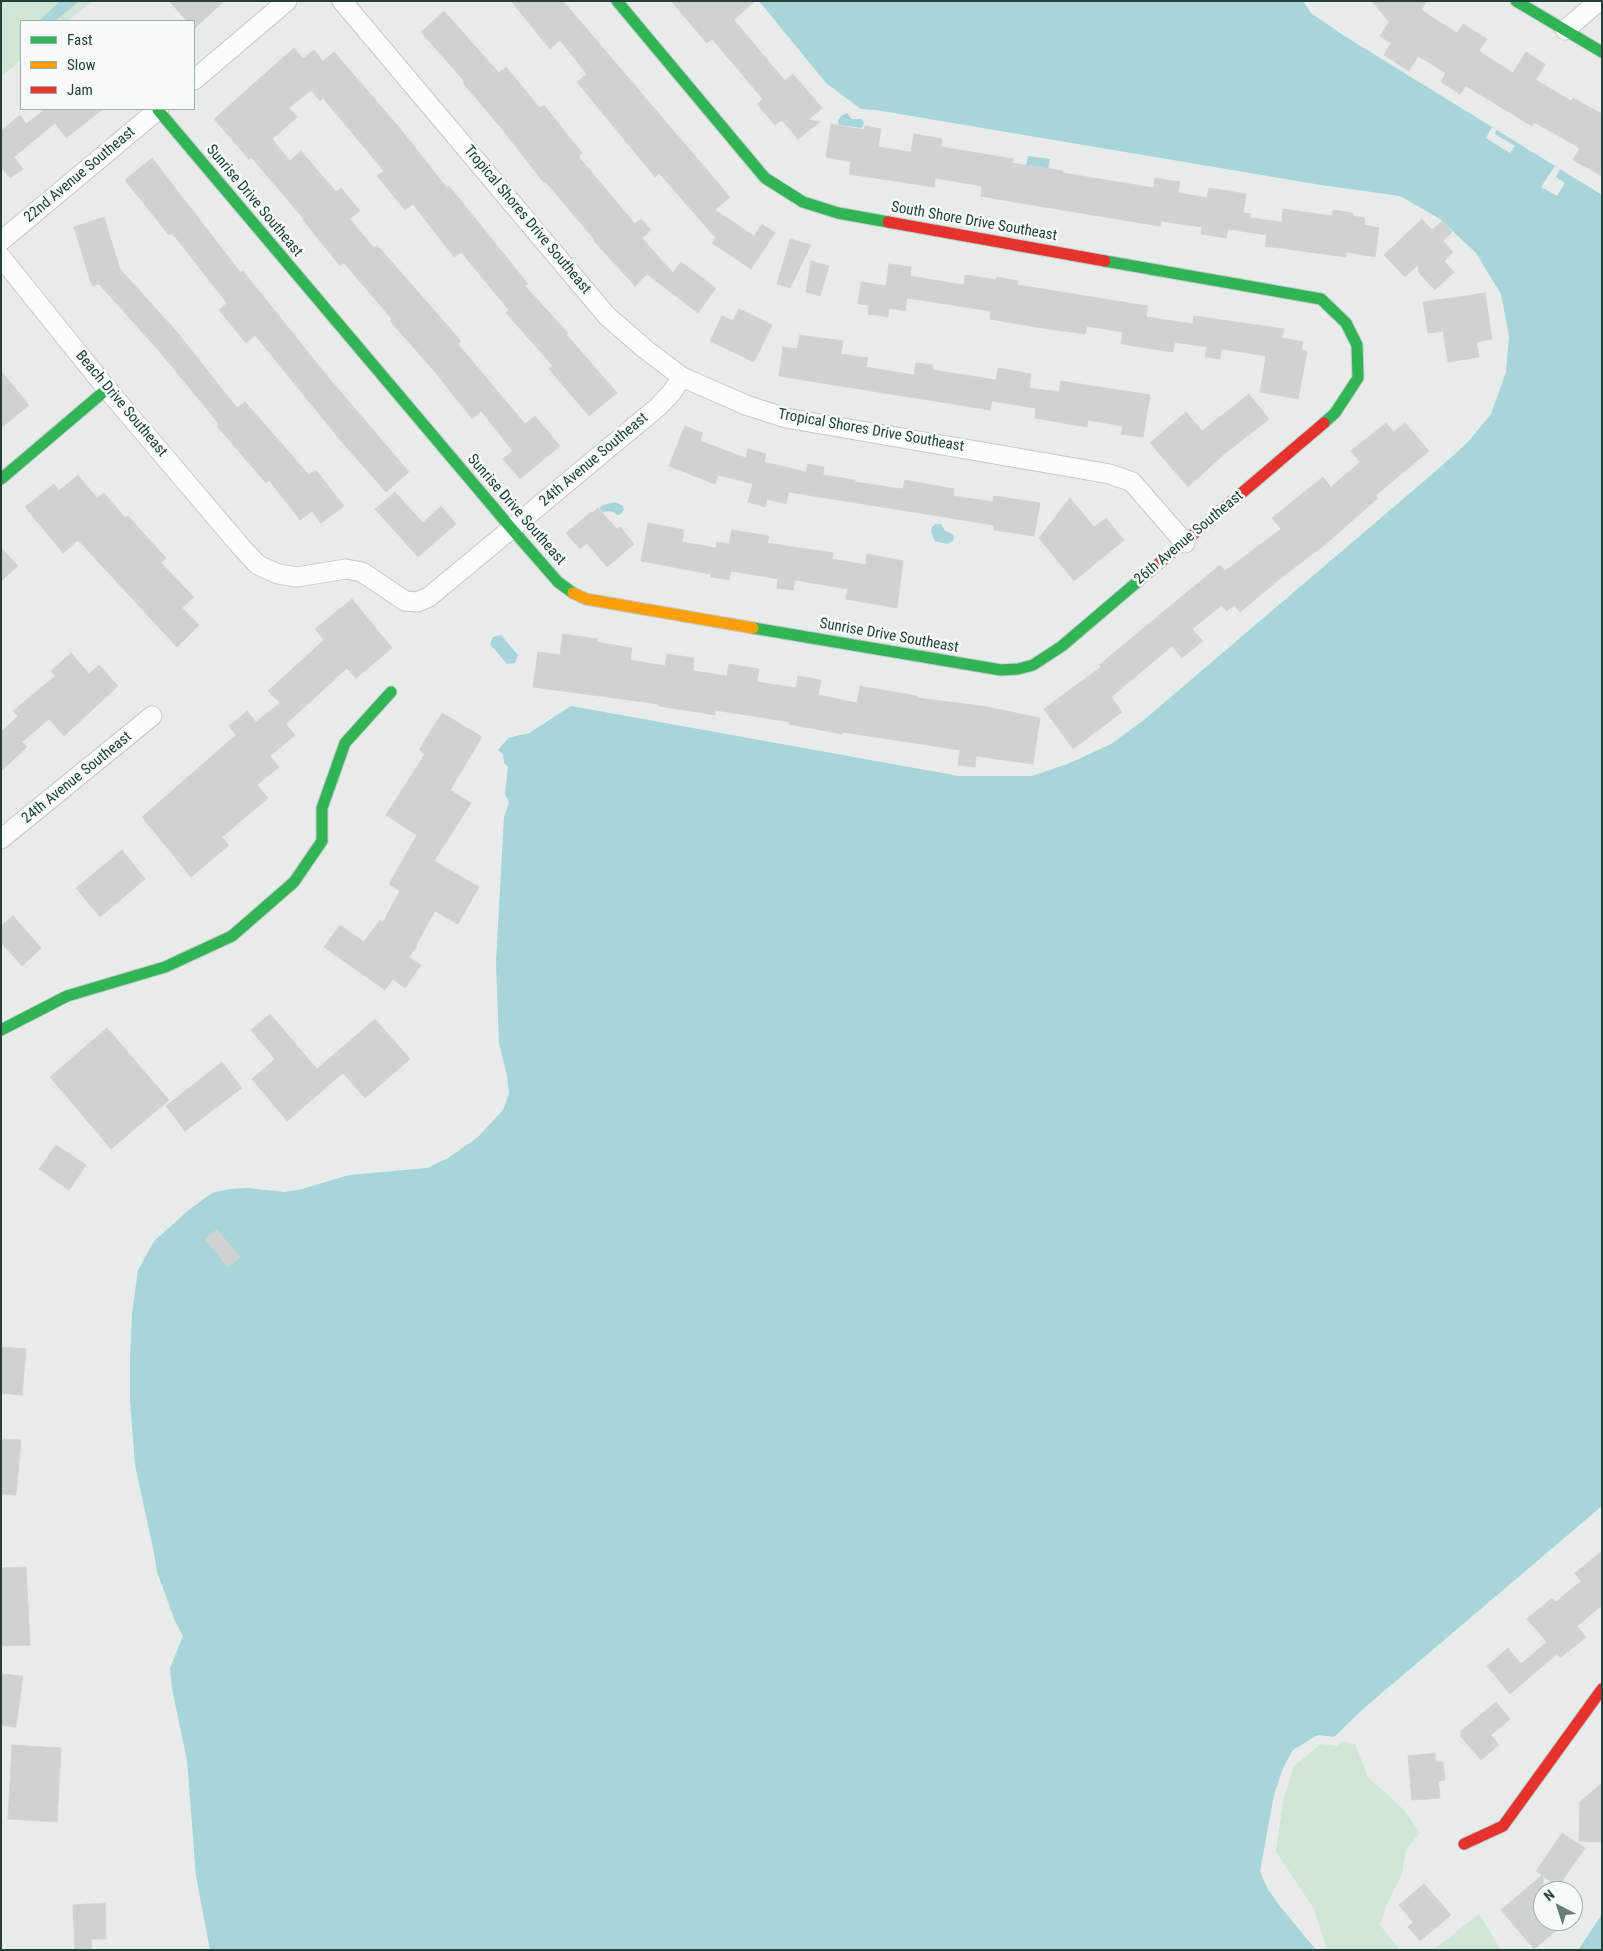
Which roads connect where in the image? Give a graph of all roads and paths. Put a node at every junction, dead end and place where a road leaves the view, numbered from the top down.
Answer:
1 (287, 1) edge
2 (342, 1) edge
3 (617, 1) edge
4 (1516, 1) edge
5 (1599, 1) edge
6 (1565, 30) junction
7 (1602, 52) edge
8 (195, 79) edge
9 (158, 110) edge
10 (160, 110) edge
11 (1, 241) edge
12 (1, 257) edge
13 (682, 377) junction
14 (1358, 378) joint
15 (108, 389) junction
16 (1, 479) edge
17 (511, 528) junction
18 (1185, 542) junction
19 (242, 548) joint
20 (1001, 670) joint
21 (391, 692) dead end
22 (152, 716) dead end
23 (1, 839) edge
24 (1, 1030) edge
25 (1602, 1689) edge
26 (1464, 1844) dead end

1 - 8 street
2 - 13 street, Tropical Shores Drive Southeast
3 - 14 street, South Shore Drive Southeast
4 - 6 street
5 - 6 street
6 - 7 street
9 - 11 street, 22nd Avenue Southeast
10 - 17 street, Sunrise Drive Southeast
12 - 15 street, Beach Drive Southeast
13 - 17 street, 24th Avenue Southeast
13 - 18 street, Tropical Shores Drive Southeast
14 - 18 street, 26th Avenue Southeast
15 - 16 street
15 - 19 street, Beach Drive Southeast
17 - 19 street, 24th Avenue Southeast
17 - 20 street, Sunrise Drive Southeast
18 - 20 street, 26th Avenue Southeast
21 - 24 street
22 - 23 street, 24th Avenue Southeast
25 - 26 street

